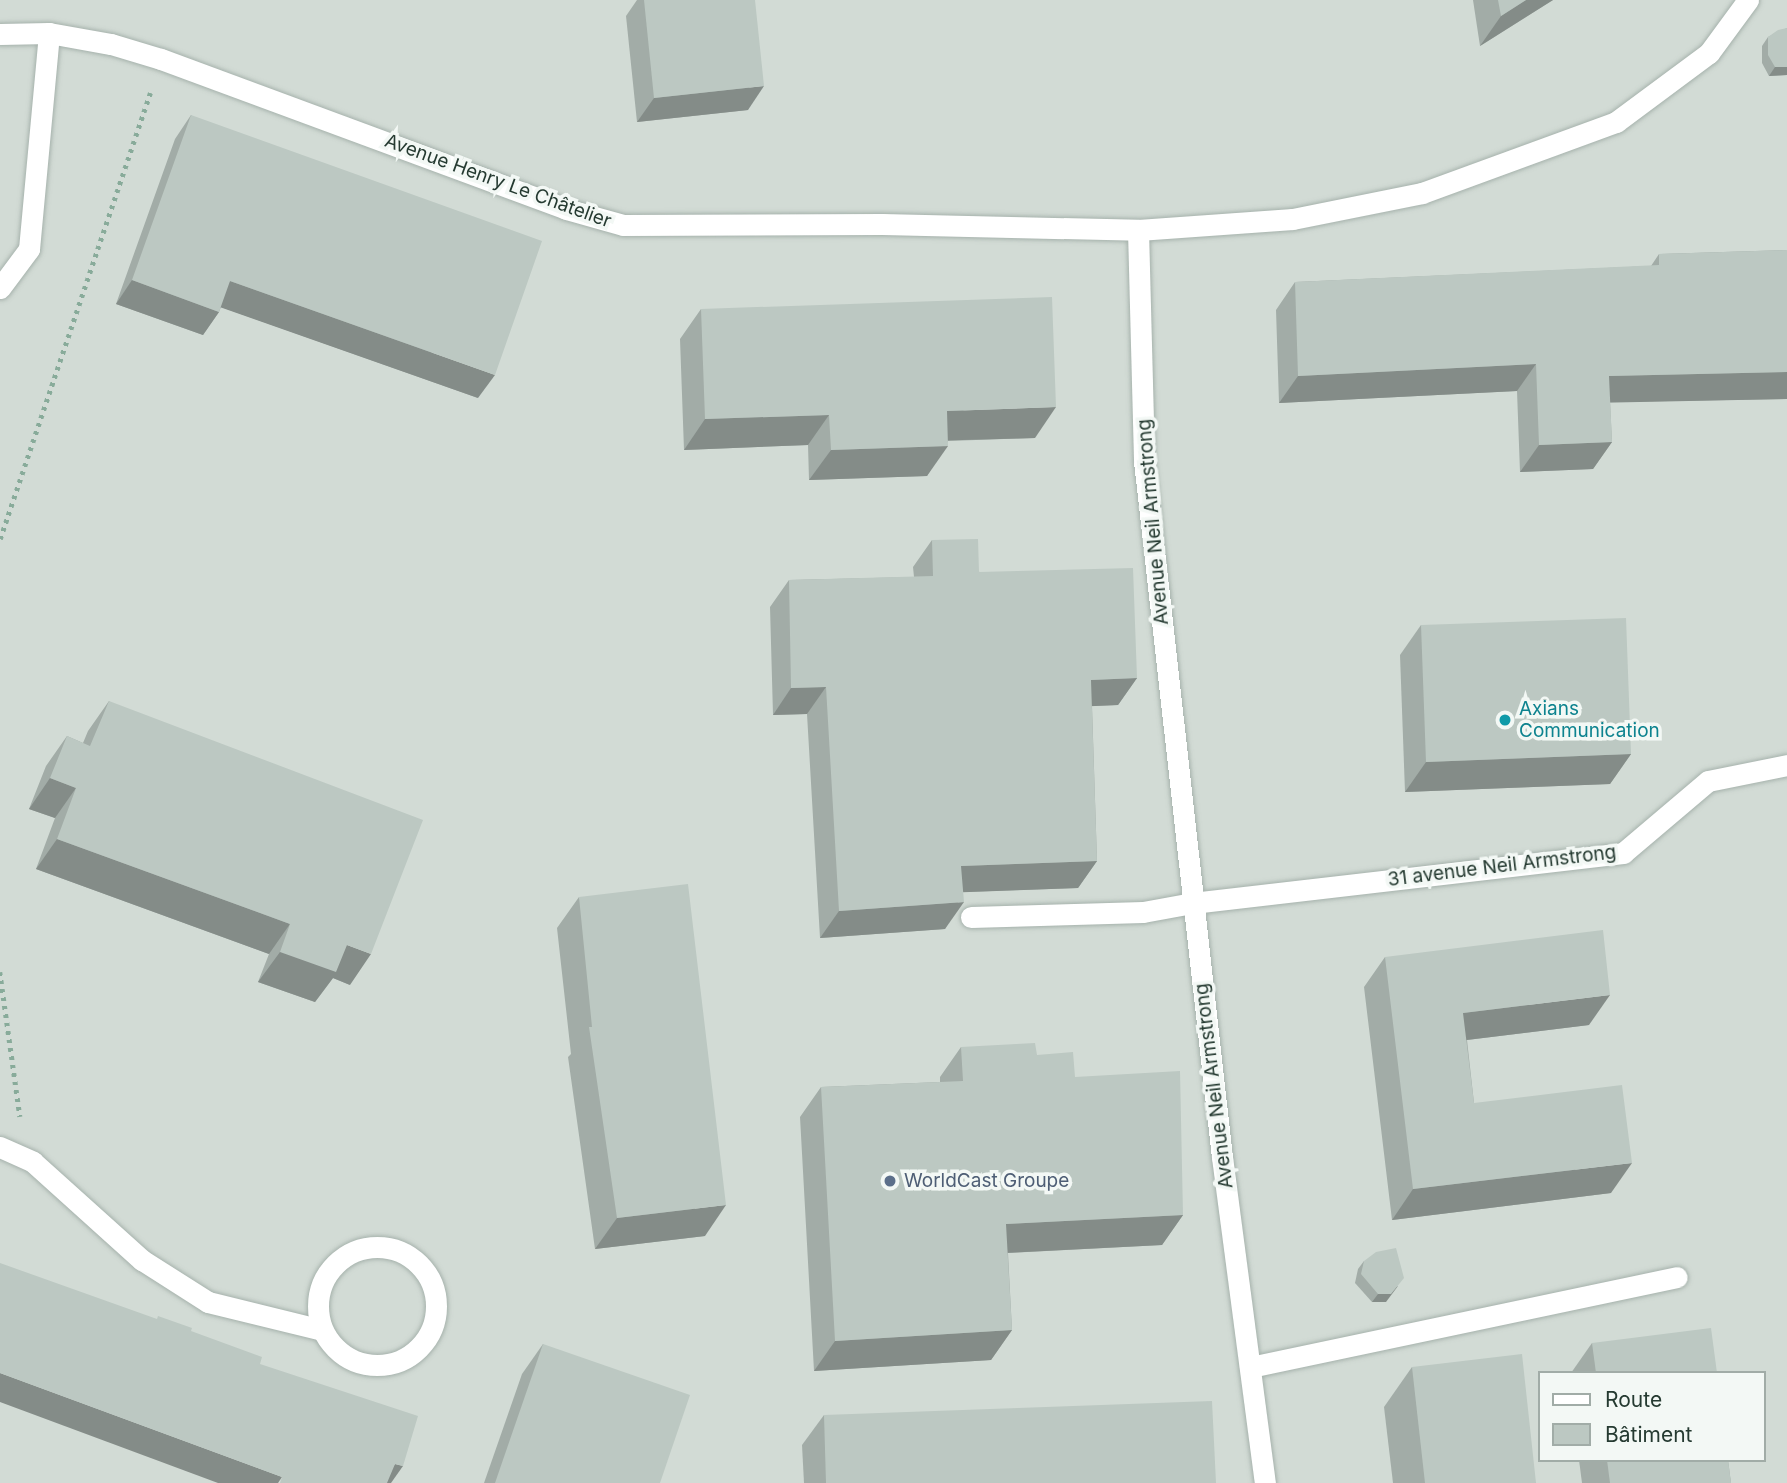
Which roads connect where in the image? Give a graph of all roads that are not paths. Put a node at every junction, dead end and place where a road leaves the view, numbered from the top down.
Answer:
1 (1748, 0) edge
2 (49, 33) junction
3 (0, 34) edge
4 (1138, 230) junction
5 (0, 288) edge
6 (1787, 765) edge
7 (1192, 903) junction
8 (971, 917) dead end
9 (0, 1147) edge
10 (1677, 1277) dead end
11 (322, 1330) junction
12 (1250, 1367) junction
13 (1265, 1483) edge

1 - 4 street
2 - 3 street, Avenue Henry Le Châtelier
2 - 4 street, Avenue Henry Le Châtelier
2 - 5 street
4 - 7 street, Avenue Neil Armstrong
6 - 7 street, 31 avenue Neil Armstrong
7 - 8 street, 31 avenue Neil Armstrong
7 - 12 street, Avenue Neil Armstrong
9 - 11 street
10 - 12 street
11 - 11 street
12 - 13 street, Avenue Neil Armstrong

